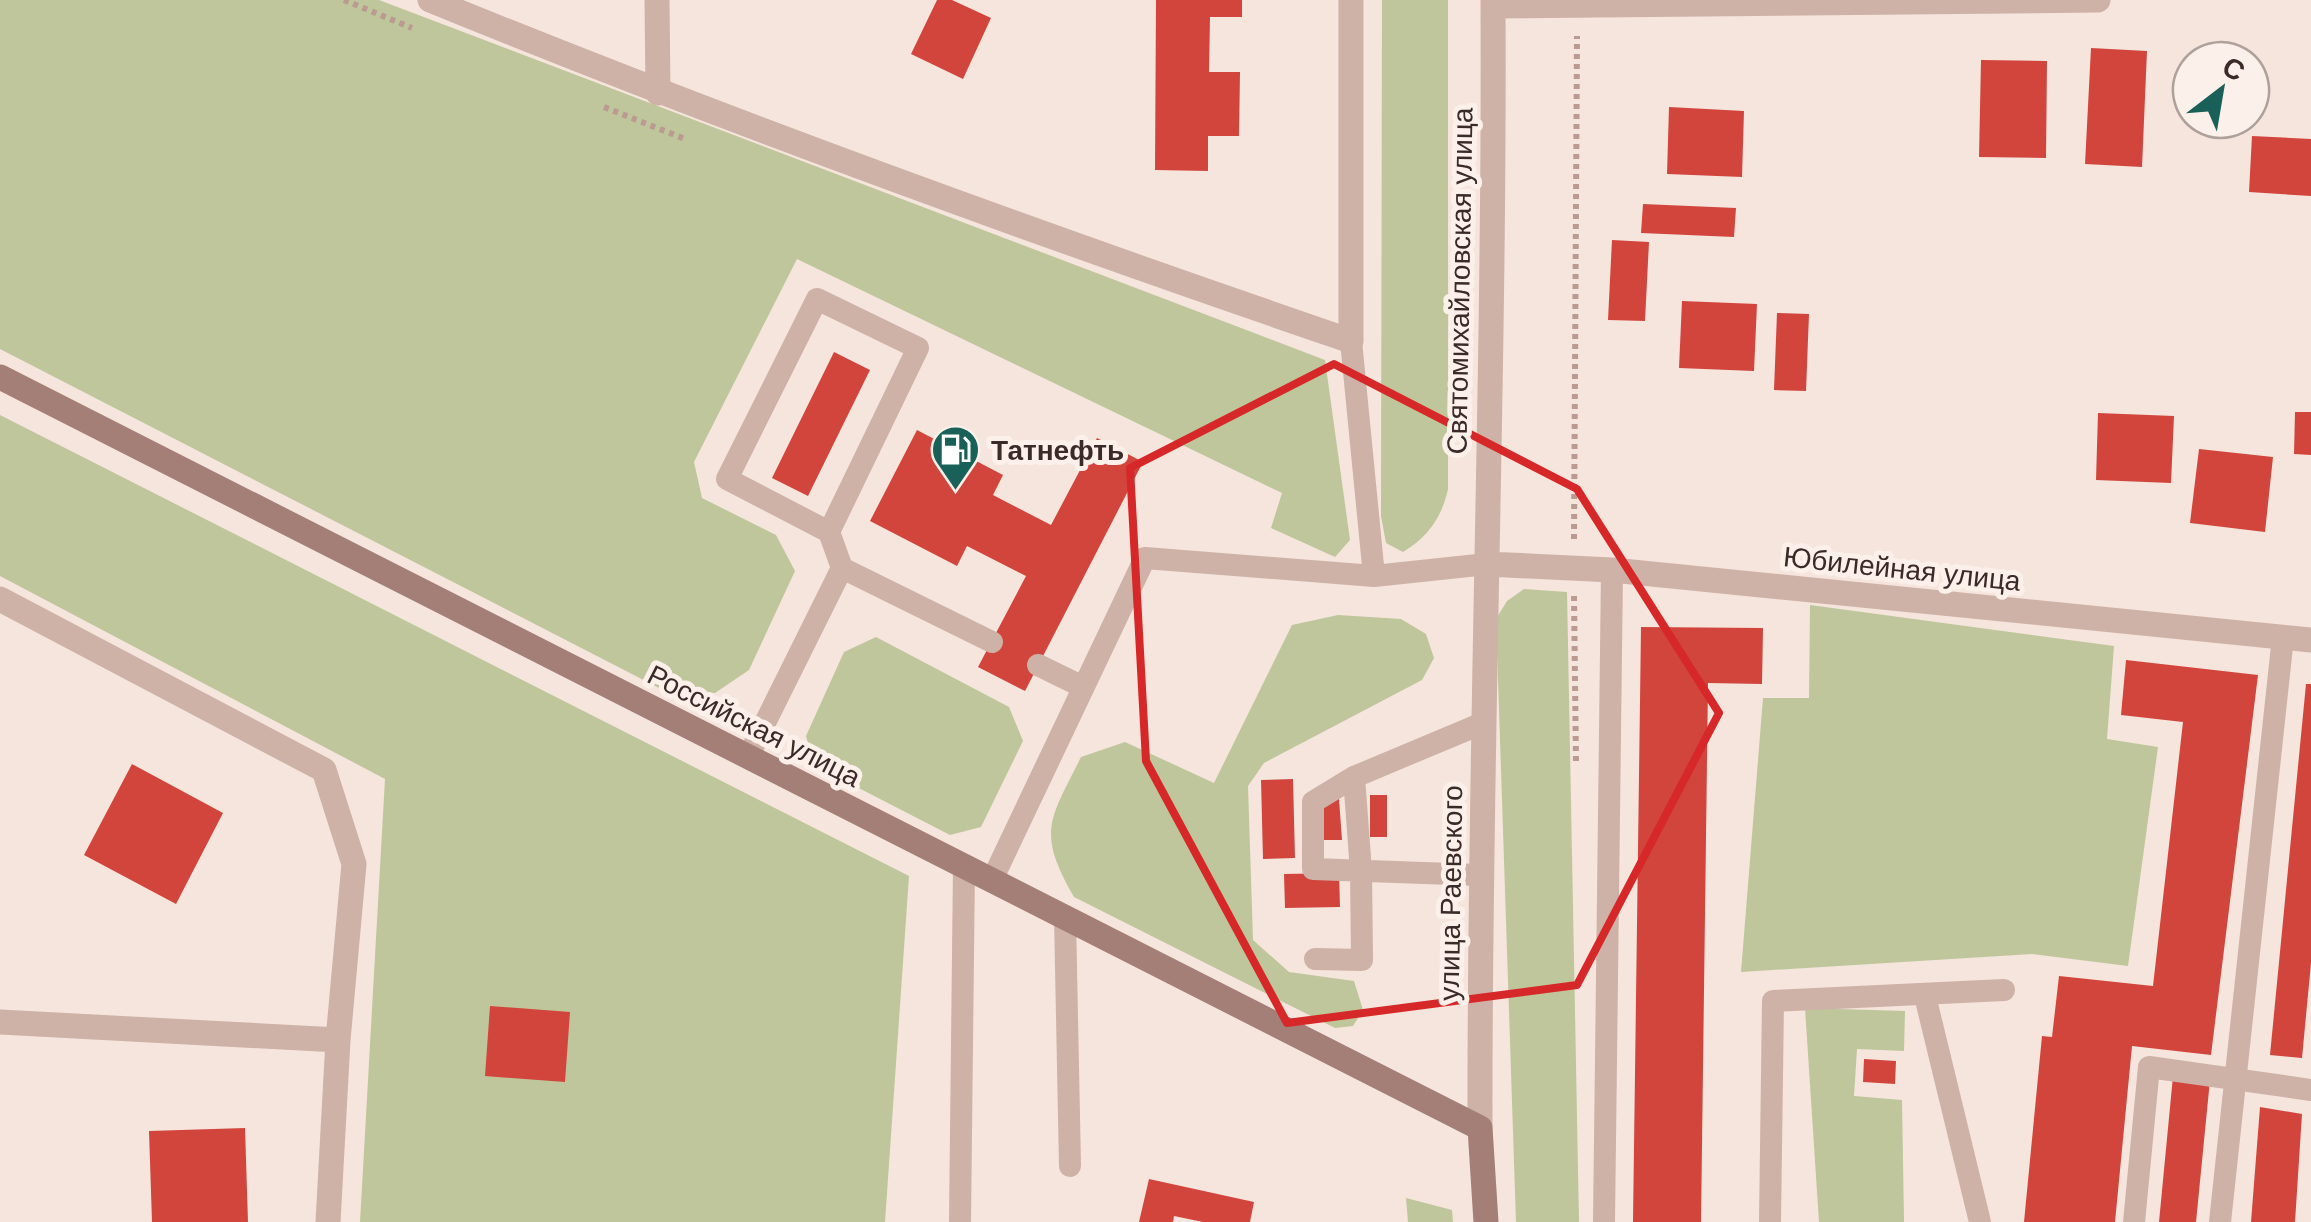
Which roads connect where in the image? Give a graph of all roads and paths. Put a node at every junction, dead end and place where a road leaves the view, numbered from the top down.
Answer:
1 (430, 0) edge
2 (657, 0) edge
3 (1351, 0) edge
4 (2098, 0) edge
5 (1493, 3) edge
6 (1577, 5) junction
7 (658, 93) junction
8 (1351, 341) junction
9 (0, 377) edge
10 (829, 532) junction
11 (1487, 564) junction
12 (842, 568) junction
13 (1574, 568) junction
14 (1612, 570) junction
15 (1374, 576) junction
16 (0, 599) edge
17 (2283, 636) junction
18 (2311, 640) edge
19 (992, 642) dead end
20 (1038, 664) dead end
21 (1084, 687) junction
22 (1483, 723) junction
23 (748, 756) junction
24 (1576, 766) dead end
25 (1354, 776) junction
26 (964, 866) junction
27 (1361, 871) junction
28 (1479, 874) junction
29 (992, 880) junction
30 (1065, 917) junction
31 (1315, 959) dead end
32 (2004, 990) dead end
33 (1925, 996) junction
34 (0, 1022) edge
35 (338, 1040) junction
36 (2236, 1080) junction
37 (2311, 1090) edge
38 (1480, 1128) junction
39 (1070, 1166) dead end
40 (328, 1222) edge
41 (960, 1222) edge
42 (1486, 1222) edge
43 (1604, 1222) edge
44 (1770, 1222) edge
45 (1980, 1222) edge
46 (2134, 1222) edge
47 (2220, 1222) edge

1 - 7 street
2 - 7 street
3 - 8 street
4 - 6 street
5 - 6 street
5 - 11 street, Святомихайловская улица
6 - 13 path
7 - 8 street
8 - 15 lane
9 - 23 main road, Российская улица
10 - 10 lane
10 - 12 lane
11 - 13 street, Юбилейная улица
11 - 15 lane
11 - 22 street, улица Раевского
12 - 19 lane
12 - 23 lane
13 - 14 street, Юбилейная улица
13 - 24 path
14 - 17 street, Юбилейная улица
14 - 43 lane
15 - 21 lane
16 - 35 street
17 - 18 street, Юбилейная улица
17 - 36 lane
20 - 21 lane
21 - 29 lane
22 - 25 lane
22 - 28 street, улица Раевского
23 - 26 main road, Российская улица
25 - 27 lane
25 - 27 lane
26 - 29 main road, Российская улица
26 - 41 lane
27 - 28 lane
27 - 31 lane
28 - 38 street, улица Раевского
29 - 30 main road, Российская улица
30 - 38 main road, Российская улица
30 - 39 lane
32 - 33 lane
33 - 44 lane
33 - 45 lane
34 - 35 street
35 - 40 street
36 - 37 lane
36 - 46 lane
36 - 47 lane
38 - 42 main road, улица Раевского

